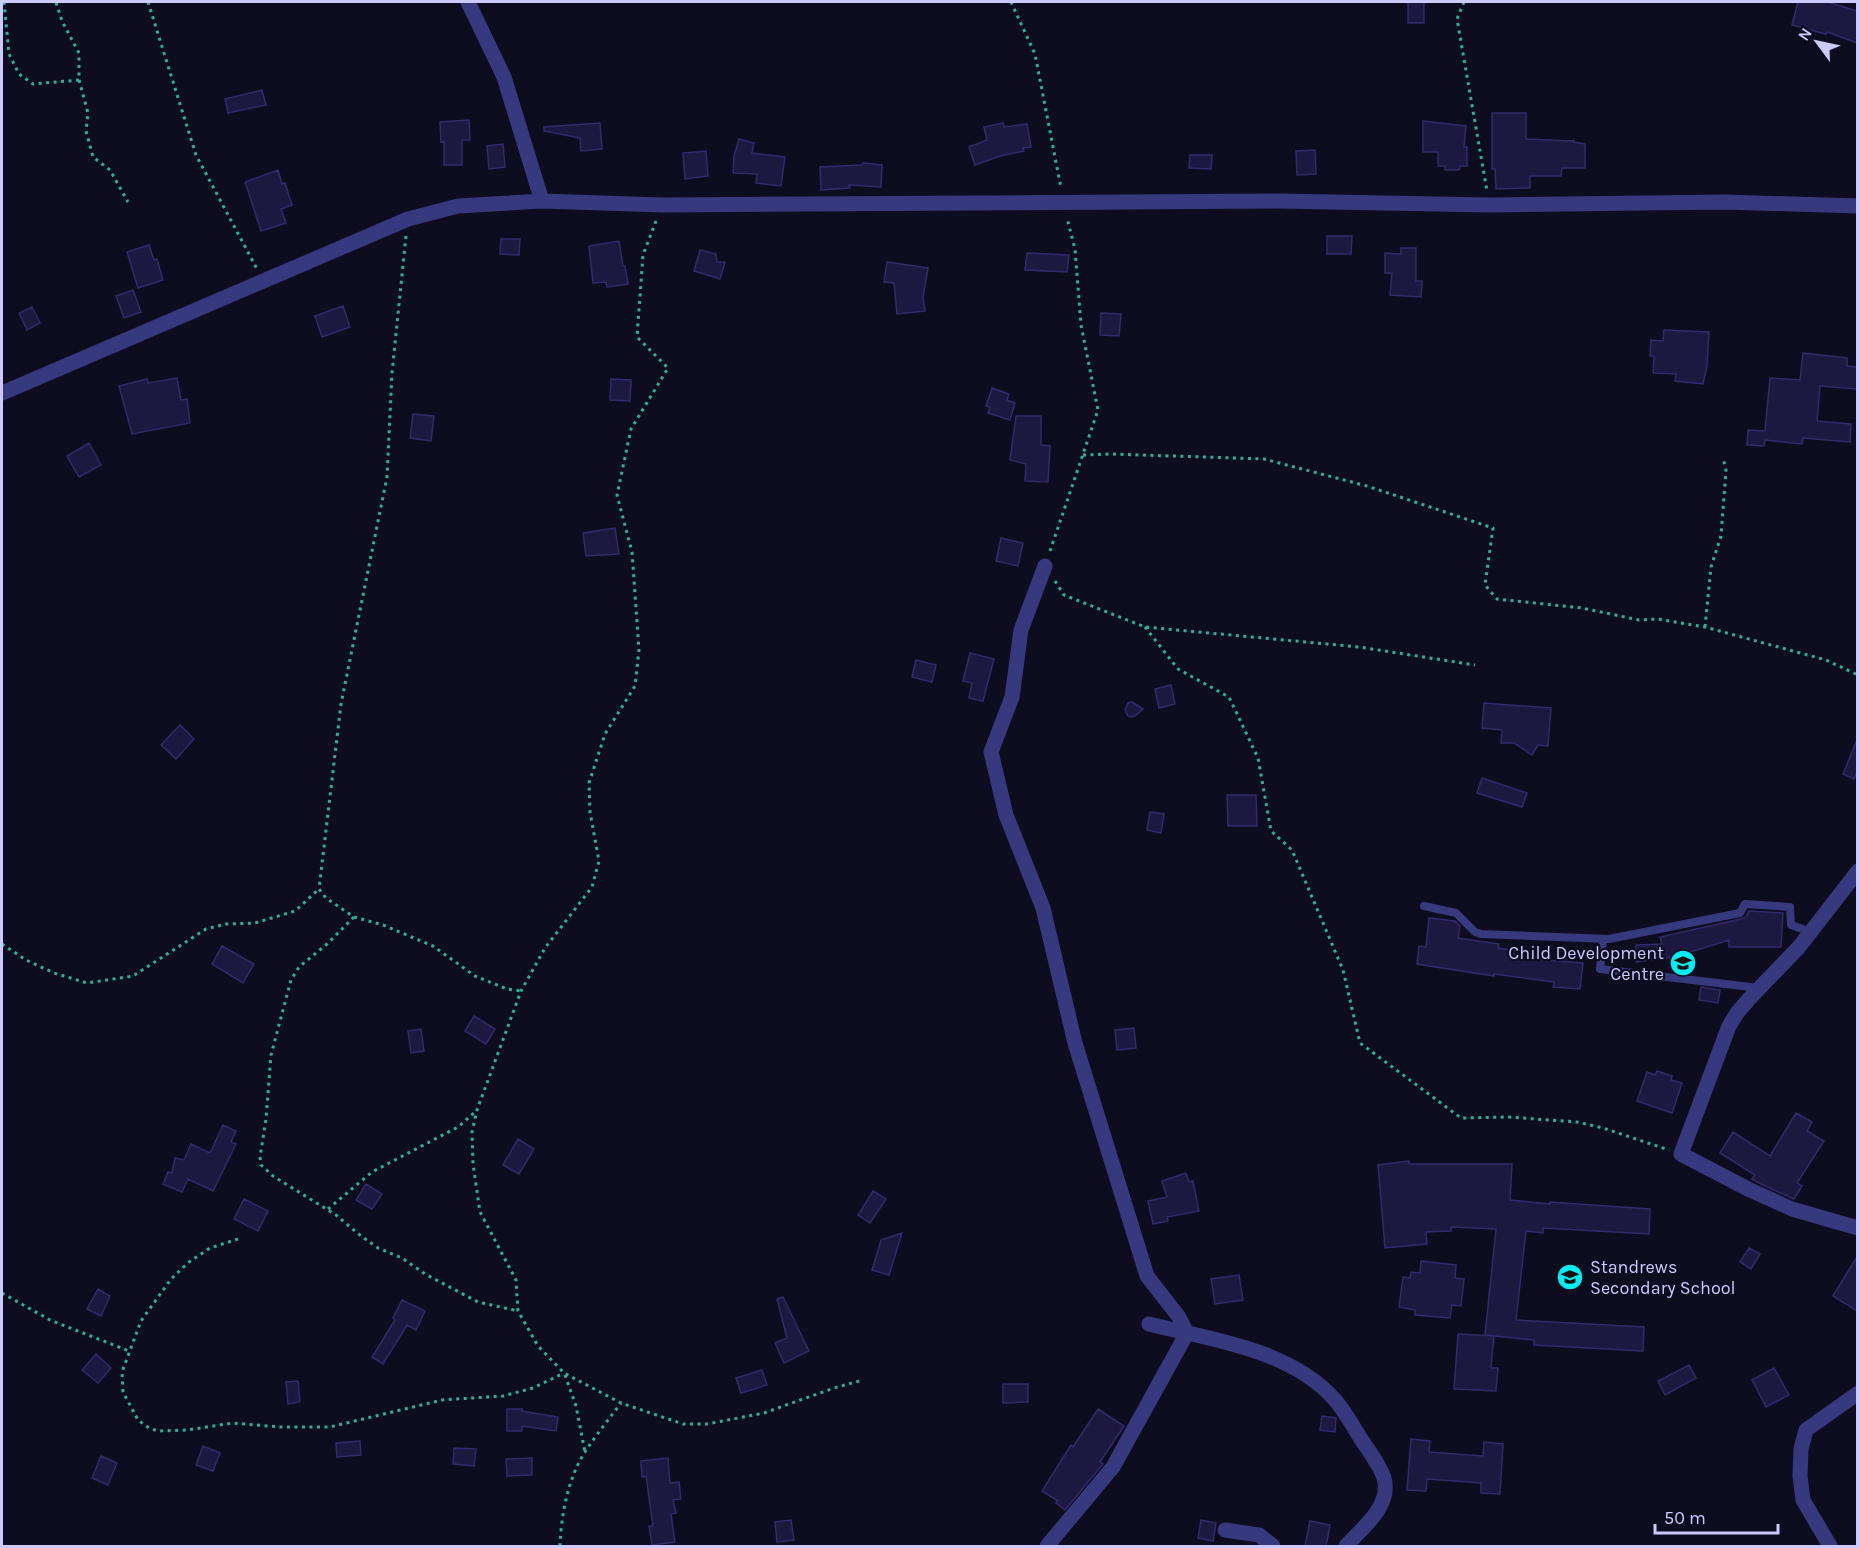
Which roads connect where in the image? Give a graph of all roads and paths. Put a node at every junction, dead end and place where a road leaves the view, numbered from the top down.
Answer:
1 (4, 2) edge
2 (56, 2) edge
3 (148, 2) edge
4 (468, 2) edge
5 (1011, 2) edge
6 (1464, 2) edge
7 (79, 80) junction
8 (542, 201) junction
9 (128, 202) dead end
10 (1064, 202) junction
11 (662, 205) junction
12 (1489, 205) junction
13 (1857, 206) edge
14 (408, 219) junction
15 (263, 281) junction
16 (2, 393) edge
17 (1083, 455) junction
18 (1723, 458) dead end
19 (1045, 566) junction
20 (1145, 627) junction
21 (1705, 627) junction
22 (1475, 665) dead end
23 (1857, 675) edge
24 (1857, 871) edge
25 (320, 889) junction
26 (1425, 906) dead end
27 (354, 917) junction
28 (1811, 932) junction
29 (1604, 939) junction
30 (2, 944) edge
31 (1759, 988) junction
32 (521, 991) junction
33 (477, 1110) junction
34 (1681, 1154) junction
35 (328, 1209) junction
36 (1857, 1228) edge
37 (237, 1239) dead end
38 (2, 1293) edge
39 (518, 1311) junction
40 (1149, 1324) dead end
41 (1187, 1333) junction
42 (129, 1351) junction
43 (564, 1373) junction
44 (863, 1380) dead end
45 (1857, 1393) edge
46 (621, 1403) junction
47 (585, 1453) junction
48 (1225, 1530) dead end
49 (560, 1546) edge
50 (1047, 1546) edge
51 (1273, 1546) edge
52 (1346, 1546) edge
53 (1830, 1546) edge

1 - 7 path
2 - 7 path
3 - 15 path
4 - 8 street
5 - 10 path
6 - 12 path
7 - 9 path
8 - 11 street
8 - 14 street
10 - 11 street
10 - 12 street
10 - 17 path
11 - 32 path
12 - 13 street
14 - 15 street
14 - 25 path
15 - 16 street
17 - 19 path
17 - 21 path
18 - 21 path
19 - 20 path
19 - 41 street
20 - 22 path
20 - 34 path
21 - 23 path
24 - 28 street
25 - 27 path
25 - 30 path
26 - 29 lane
27 - 32 path
27 - 35 path
28 - 29 lane
28 - 31 street
29 - 31 lane
31 - 34 street
32 - 33 path
33 - 35 path
33 - 39 path
34 - 36 street
35 - 39 path
37 - 42 path
38 - 42 path
39 - 43 path
40 - 41 street
41 - 50 street
41 - 52 street
42 - 43 path
43 - 46 path
43 - 47 path
44 - 46 path
45 - 53 street
46 - 47 path
47 - 49 path
48 - 51 street

